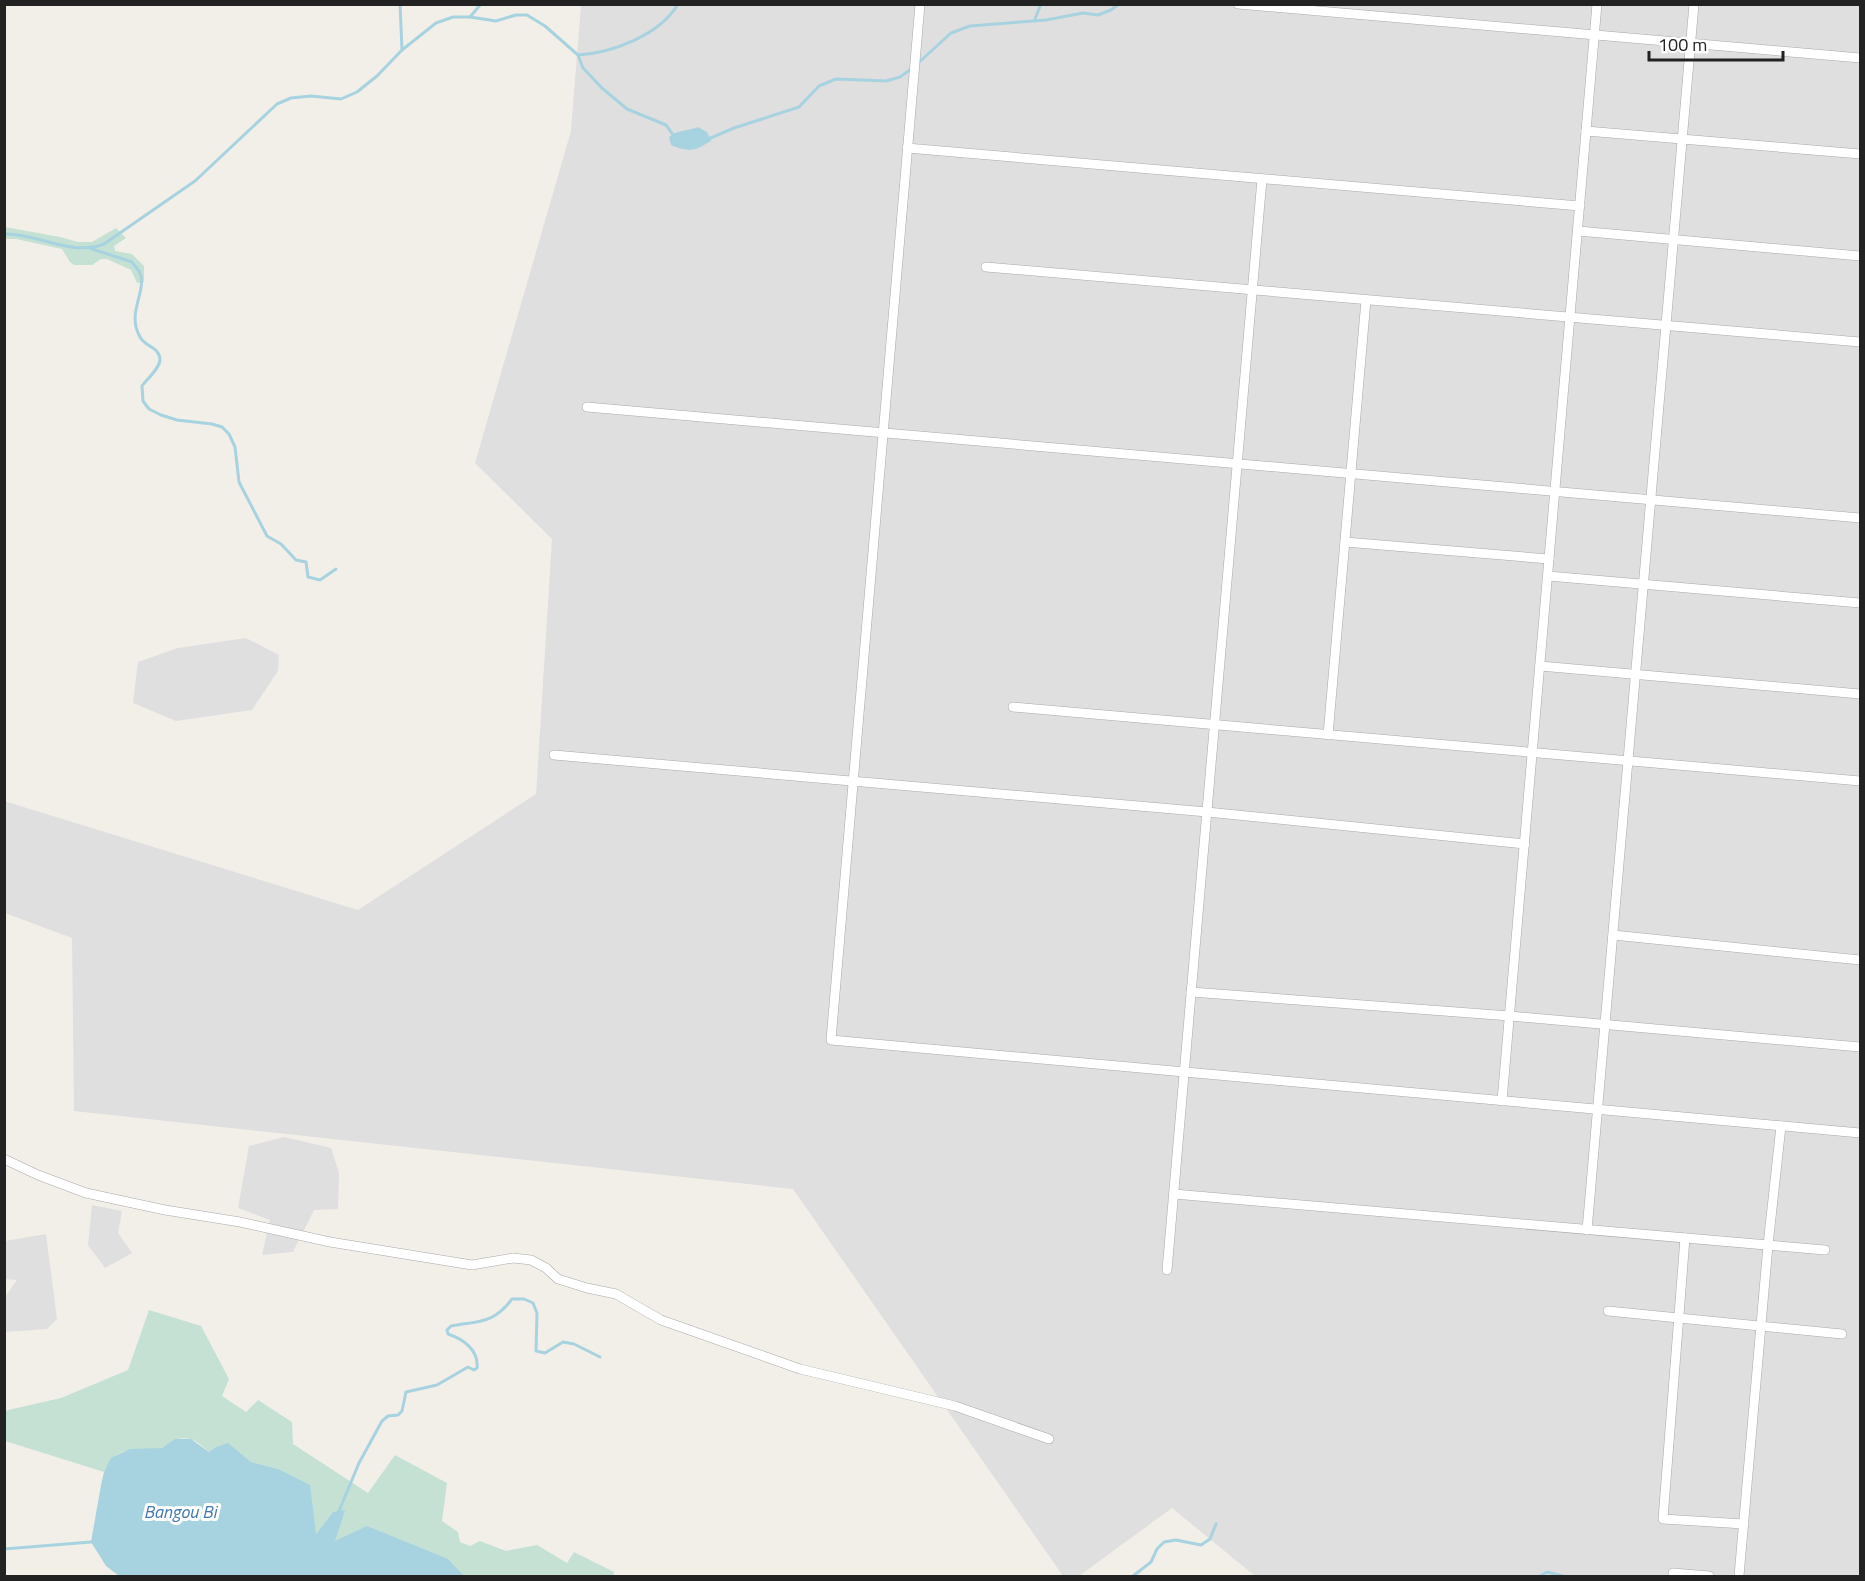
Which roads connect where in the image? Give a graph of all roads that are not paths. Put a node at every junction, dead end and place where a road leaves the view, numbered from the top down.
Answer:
1 (920, 4) edge
2 (1238, 4) edge
3 (1598, 4) edge
4 (1694, 4) edge
5 (1595, 35) junction
6 (1690, 44) junction
7 (1860, 58) edge
8 (1586, 131) junction
9 (1682, 139) junction
10 (907, 148) junction
11 (1860, 154) edge
12 (1262, 179) junction
13 (1580, 206) junction
14 (1578, 231) junction
15 (1673, 240) junction
16 (1860, 256) edge
17 (986, 267) dead end
18 (1252, 290) junction
19 (1366, 300) junction
20 (1570, 317) junction
21 (1666, 326) junction
22 (1860, 342) edge
23 (587, 407) dead end
24 (882, 433) junction
25 (1237, 463) junction
26 (1351, 473) junction
27 (1555, 491) junction
28 (1651, 499) junction
29 (1860, 518) edge
30 (1345, 542) junction
31 (1549, 559) junction
32 (1548, 576) junction
33 (1643, 584) junction
34 (1860, 603) edge
35 (1540, 666) junction
36 (1636, 674) junction
37 (1860, 694) edge
38 (1013, 707) dead end
39 (1215, 725) junction
40 (1329, 735) junction
41 (1532, 752) junction
42 (554, 755) dead end
43 (1628, 761) junction
44 (852, 781) junction
45 (1860, 781) edge
46 (1207, 812) junction
47 (1525, 844) junction
48 (1613, 935) junction
49 (1860, 960) edge
50 (1191, 992) junction
51 (1510, 1016) junction
52 (1605, 1024) junction
53 (1860, 1047) edge
54 (1184, 1072) junction
55 (1502, 1101) junction
56 (1598, 1109) junction
57 (1781, 1126) junction
58 (1860, 1133) edge
59 (4, 1159) edge
60 (1174, 1194) junction
61 (1587, 1230) junction
62 (1685, 1238) junction
63 (1768, 1245) junction
64 (1825, 1250) dead end
65 (1167, 1270) dead end
66 (1608, 1311) dead end
67 (1679, 1318) junction
68 (1761, 1326) junction
69 (1842, 1334) dead end
70 (1049, 1439) dead end
71 (1744, 1524) junction
72 (1673, 1573) dead end
73 (1709, 1576) edge
74 (1739, 1576) edge

1 - 10 street
2 - 5 street
3 - 5 street
4 - 6 street
5 - 6 street
5 - 8 street
6 - 7 street
6 - 9 street
8 - 9 street
8 - 13 street
9 - 11 street
9 - 15 street
10 - 12 street
10 - 24 street
12 - 13 street
12 - 18 street
13 - 14 street
14 - 15 street
14 - 20 street
15 - 16 street
15 - 21 street
17 - 18 street
18 - 19 street
18 - 25 street
19 - 20 street
19 - 26 street
20 - 21 street
20 - 27 street
21 - 22 street
21 - 28 street
23 - 24 street
24 - 25 street
24 - 44 street
25 - 26 street
25 - 39 street
26 - 27 street
26 - 30 street
27 - 28 street
27 - 31 street
28 - 29 street
28 - 33 street
30 - 31 street
30 - 40 street
31 - 32 street
32 - 33 street
32 - 35 street
33 - 34 street
33 - 36 street
35 - 36 street
35 - 41 street
36 - 37 street
36 - 43 street
38 - 39 street
39 - 40 street
39 - 46 street
40 - 41 street
41 - 43 street
41 - 47 street
42 - 44 street
43 - 45 street
43 - 48 street
44 - 46 street
44 - 54 street
46 - 47 street
46 - 50 street
47 - 51 street
48 - 49 street
48 - 52 street
50 - 51 street
50 - 54 street
51 - 52 street
51 - 55 street
52 - 53 street
52 - 56 street
54 - 55 street
54 - 60 street
55 - 56 street
56 - 57 street
56 - 61 street
57 - 58 street
57 - 63 street
59 - 70 street
60 - 61 street
60 - 65 street
61 - 62 street
62 - 63 street
62 - 67 street
63 - 64 street
63 - 68 street
66 - 67 street
67 - 68 street
67 - 71 street
68 - 69 street
68 - 71 street
71 - 74 street
72 - 73 street

